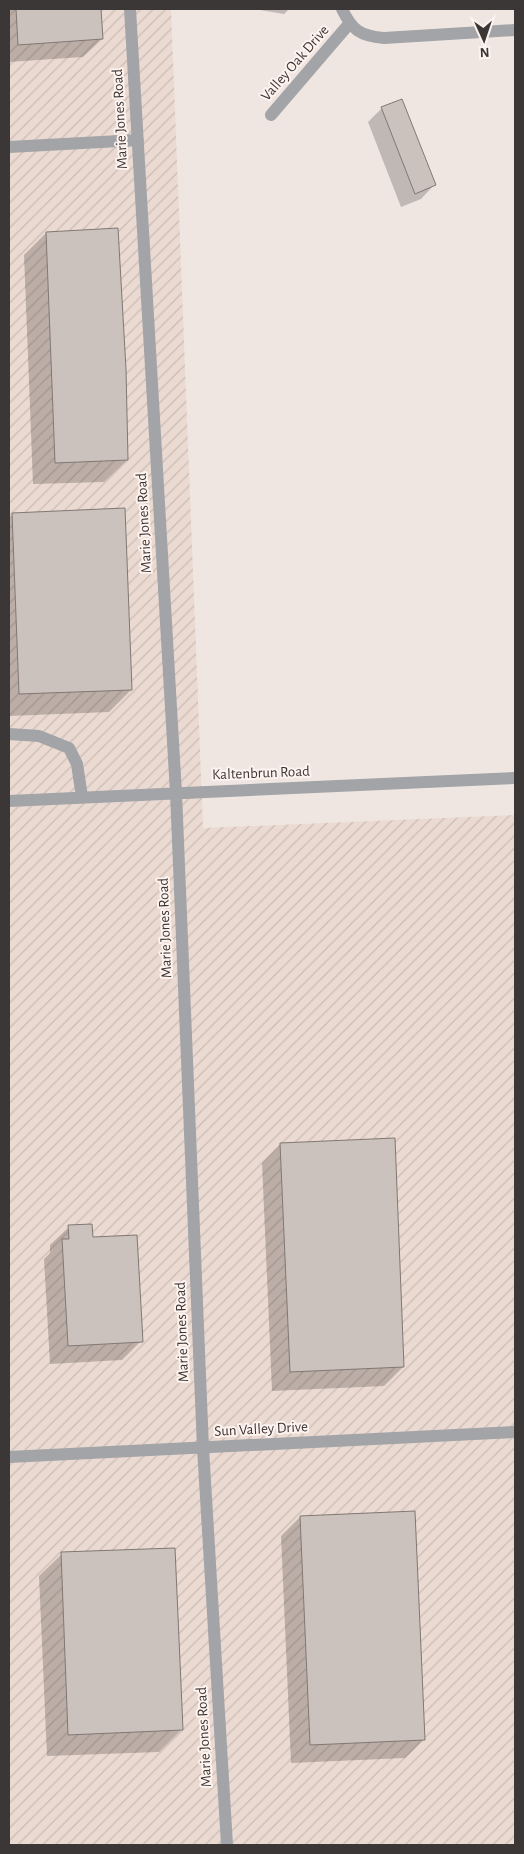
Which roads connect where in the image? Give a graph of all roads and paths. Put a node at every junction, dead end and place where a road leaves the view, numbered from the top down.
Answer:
1 (130, 9) edge
2 (342, 9) edge
3 (349, 24) junction
4 (515, 30) edge
5 (271, 116) dead end
6 (138, 140) junction
7 (9, 147) edge
8 (9, 734) edge
9 (515, 778) edge
10 (176, 793) junction
11 (82, 798) junction
12 (9, 801) edge
13 (515, 1432) edge
14 (203, 1448) junction
15 (9, 1457) edge
16 (227, 1845) edge

1 - 6 street, Marie Jones Road
2 - 3 street
3 - 4 street, Valley Oak Drive
3 - 5 street, Valley Oak Drive
6 - 7 street
6 - 10 street, Marie Jones Road
8 - 11 street
9 - 10 street, Kaltenbrun Road
10 - 11 street, Kaltenbrun Road
10 - 14 street, Marie Jones Road
11 - 12 street, Kaltenbrun Road
13 - 14 street, Sun Valley Drive
14 - 15 street, Sun Valley Drive
14 - 16 street, Marie Jones Road

